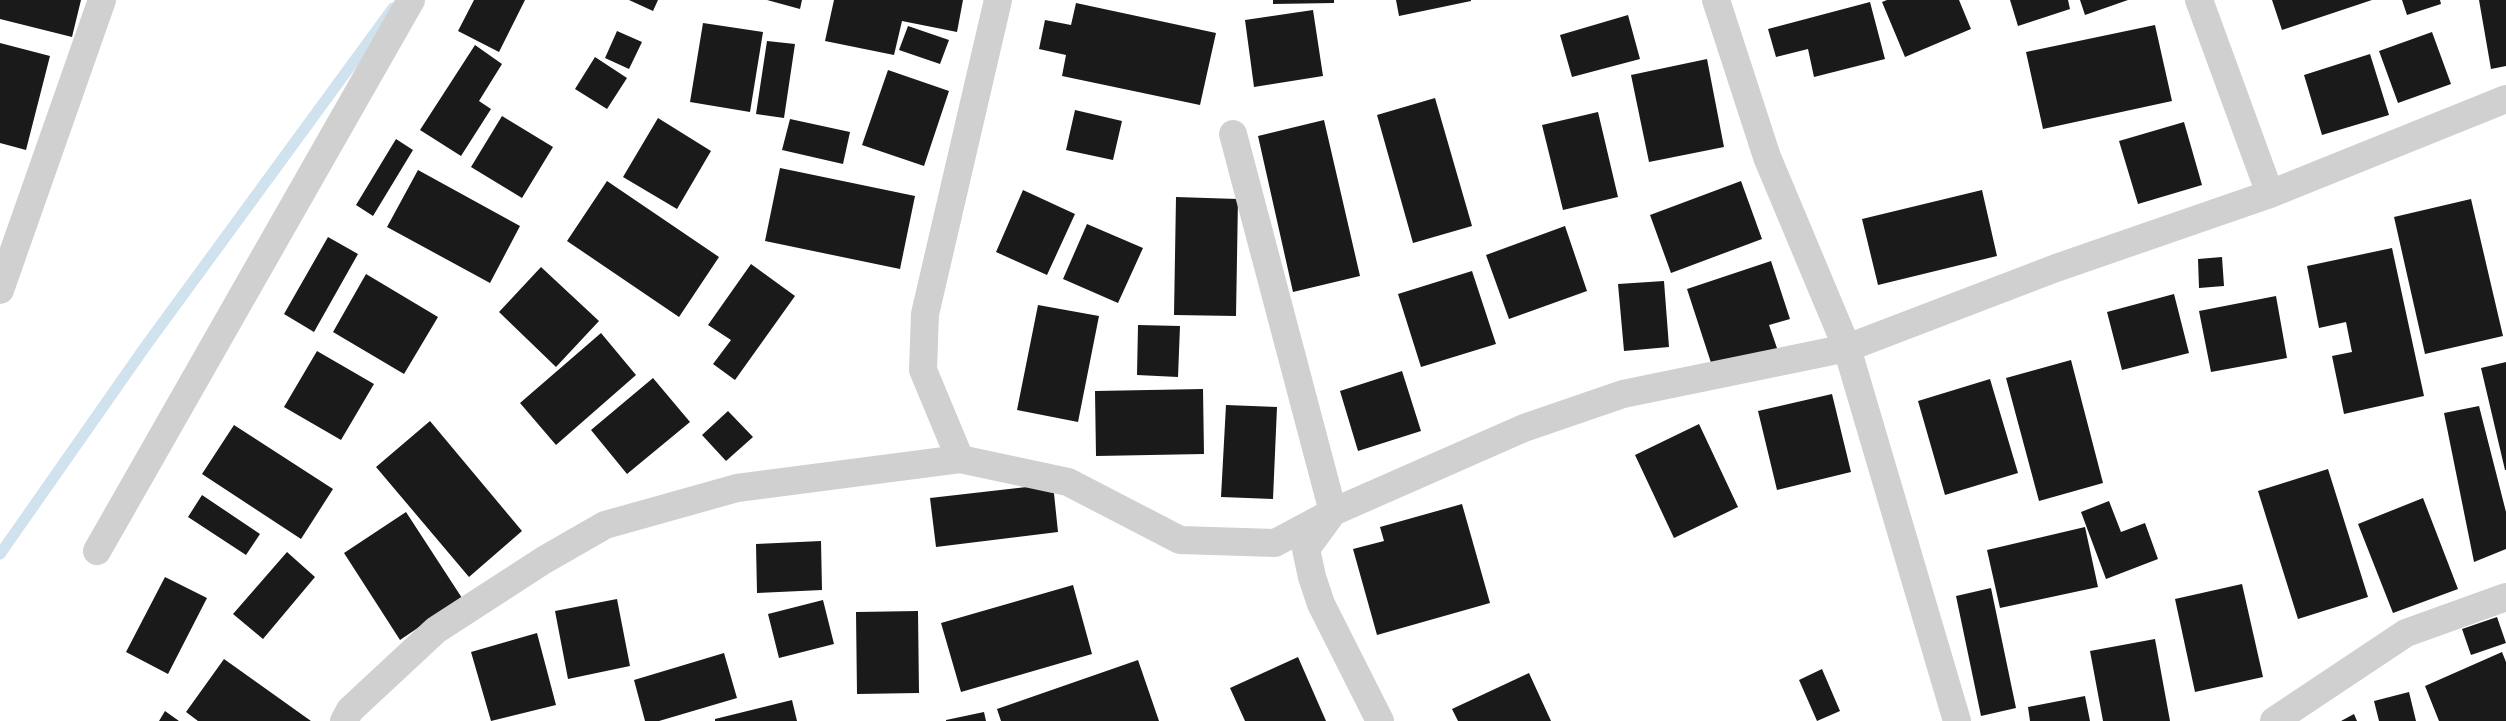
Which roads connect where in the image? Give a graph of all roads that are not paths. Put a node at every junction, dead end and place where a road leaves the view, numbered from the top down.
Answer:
1 (102, 0) edge
2 (411, 0) edge
3 (998, 0) edge
4 (1716, 0) edge
5 (2199, 0) edge
6 (2506, 99) edge
7 (1233, 134) dead end
8 (2270, 194) junction
9 (0, 290) edge
10 (1847, 348) junction
11 (960, 459) junction
12 (1333, 512) junction
13 (97, 551) dead end
14 (2506, 597) edge
15 (344, 721) edge
16 (1380, 721) edge
17 (1957, 721) edge
18 (2274, 721) edge

1 - 9 street
2 - 13 street
3 - 11 street
4 - 10 street
5 - 8 street
6 - 8 street
7 - 12 street
8 - 10 street
10 - 12 street
10 - 17 street
11 - 12 street
11 - 15 street
12 - 16 street
14 - 18 street

